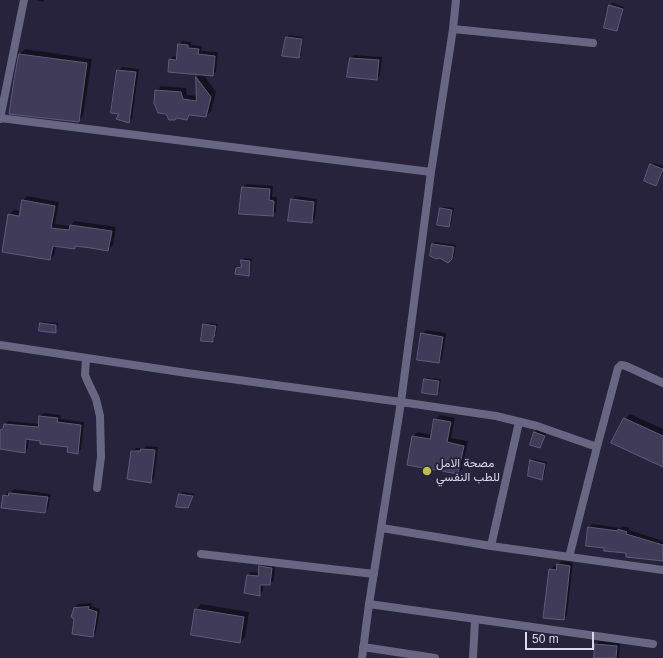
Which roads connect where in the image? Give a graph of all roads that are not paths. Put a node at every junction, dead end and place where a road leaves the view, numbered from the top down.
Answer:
1 (24, 0) edge
2 (456, 0) edge
3 (453, 29) junction
4 (593, 43) dead end
5 (0, 119) edge
6 (431, 172) junction
7 (0, 345) edge
8 (86, 358) junction
9 (663, 383) edge
10 (401, 402) junction
11 (520, 422) junction
12 (597, 447) junction
13 (97, 488) dead end
14 (382, 528) junction
15 (491, 546) junction
16 (201, 554) dead end
17 (569, 557) junction
18 (663, 570) edge
19 (374, 574) junction
20 (369, 604) junction
21 (475, 619) junction
22 (653, 644) dead end
23 (363, 647) junction
24 (362, 658) edge
25 (435, 658) edge
26 (473, 658) edge

1 - 5 street
2 - 3 street
3 - 4 street
3 - 6 street
5 - 6 street
6 - 10 street
7 - 8 street
8 - 10 street
8 - 13 street
9 - 12 street
10 - 11 street
10 - 14 street
11 - 12 street
11 - 15 street
12 - 17 street
14 - 15 street
14 - 19 street
15 - 17 street
16 - 19 street
17 - 18 street
19 - 20 street
20 - 21 street
20 - 23 street
21 - 22 street
21 - 26 street
23 - 24 street
23 - 25 street

